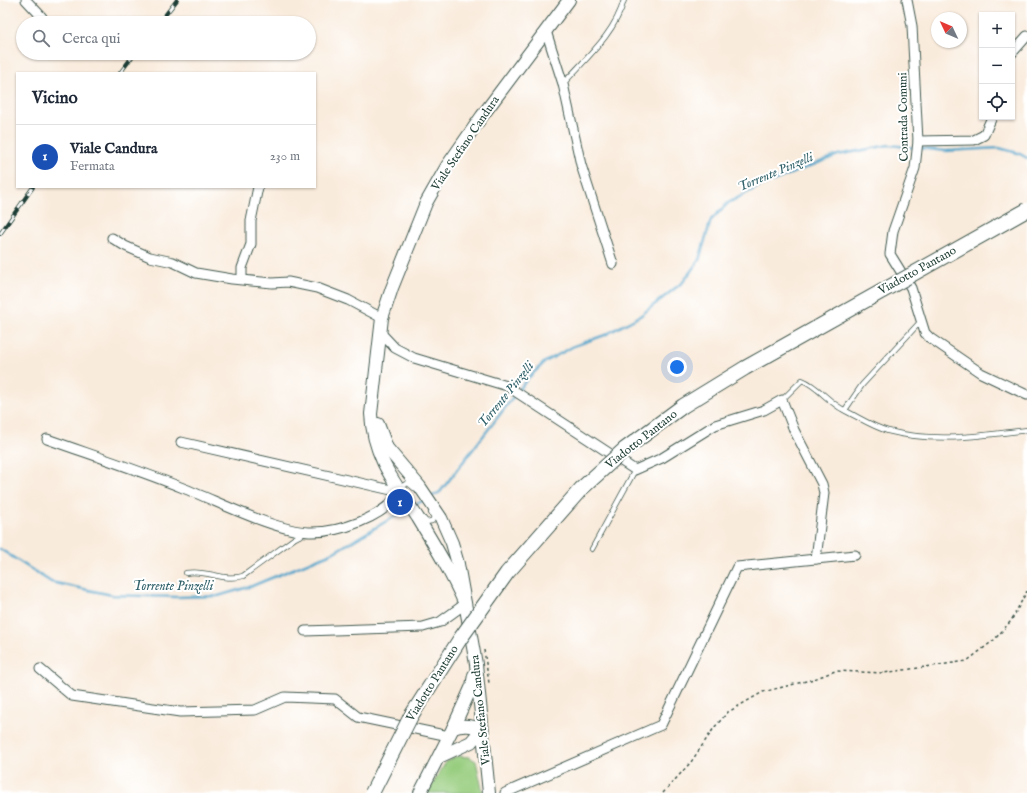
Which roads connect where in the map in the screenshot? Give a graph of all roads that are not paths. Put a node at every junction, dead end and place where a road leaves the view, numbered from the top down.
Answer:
1 (26, 0) edge
2 (569, 0) edge
3 (624, 0) edge
4 (908, 0) edge
5 (41, 16) edge
6 (546, 31) junction
7 (1027, 36) edge
8 (1015, 50) edge
9 (563, 84) junction
10 (991, 120) edge
11 (918, 141) junction
12 (258, 188) edge
13 (1027, 210) edge
14 (112, 238) dead end
15 (614, 264) dead end
16 (242, 279) junction
17 (382, 318) junction
18 (921, 321) junction
19 (380, 332) junction
20 (1027, 395) edge
21 (373, 396) junction
22 (782, 400) junction
23 (845, 410) junction
24 (1027, 430) edge
25 (47, 439) dead end
26 (181, 442) dead end
27 (635, 470) junction
28 (426, 500) junction
29 (411, 506) junction
30 (308, 532) junction
31 (592, 549) dead end
32 (855, 555) dead end
33 (816, 559) junction
34 (186, 573) dead end
35 (465, 604) junction
36 (305, 631) dead end
37 (476, 664) junction
38 (40, 669) dead end
39 (482, 729) junction
40 (451, 732) junction
41 (460, 747) junction
42 (439, 757) junction
43 (484, 758) junction
44 (372, 793) edge
45 (420, 793) edge
46 (489, 793) edge
47 (505, 793) edge

1 - 5 street
2 - 6 main road, Viale Stefano Candura
3 - 9 lane
4 - 11 street, Contrada Comuni
6 - 9 street
6 - 17 main road, Viale Stefano Candura
7 - 8 street
9 - 15 street
10 - 11 street
11 - 18 street, Contrada Comuni
12 - 16 street
13 - 44 main road, Viadotto Pantano, bridge
14 - 16 street
16 - 17 street
17 - 19 main road, Viale Stefano Candura
18 - 20 street, Contrada Comuni
18 - 23 lane
19 - 21 main road, Viale Stefano Candura
19 - 27 street
21 - 28 main road, Viale Stefano Candura
21 - 29 main road, Viale Stefano Candura
22 - 23 lane
22 - 27 street
22 - 33 street
23 - 24 lane
25 - 30 street
26 - 29 street
27 - 31 lane
28 - 29 lane
28 - 29 lane
28 - 35 main road, Viale Stefano Candura
29 - 30 street
29 - 35 main road, Viale Stefano Candura
30 - 34 lane
32 - 33 street
33 - 47 street
35 - 36 street
35 - 37 main road, Viale Stefano Candura
37 - 39 main road, Viale Stefano Candura
37 - 40 main road
38 - 40 street
39 - 40 main road
39 - 41 main road
39 - 43 main road, Viale Stefano Candura
40 - 42 main road
41 - 42 main road
41 - 43 main road
42 - 45 main road
43 - 46 main road, Viale Stefano Candura

